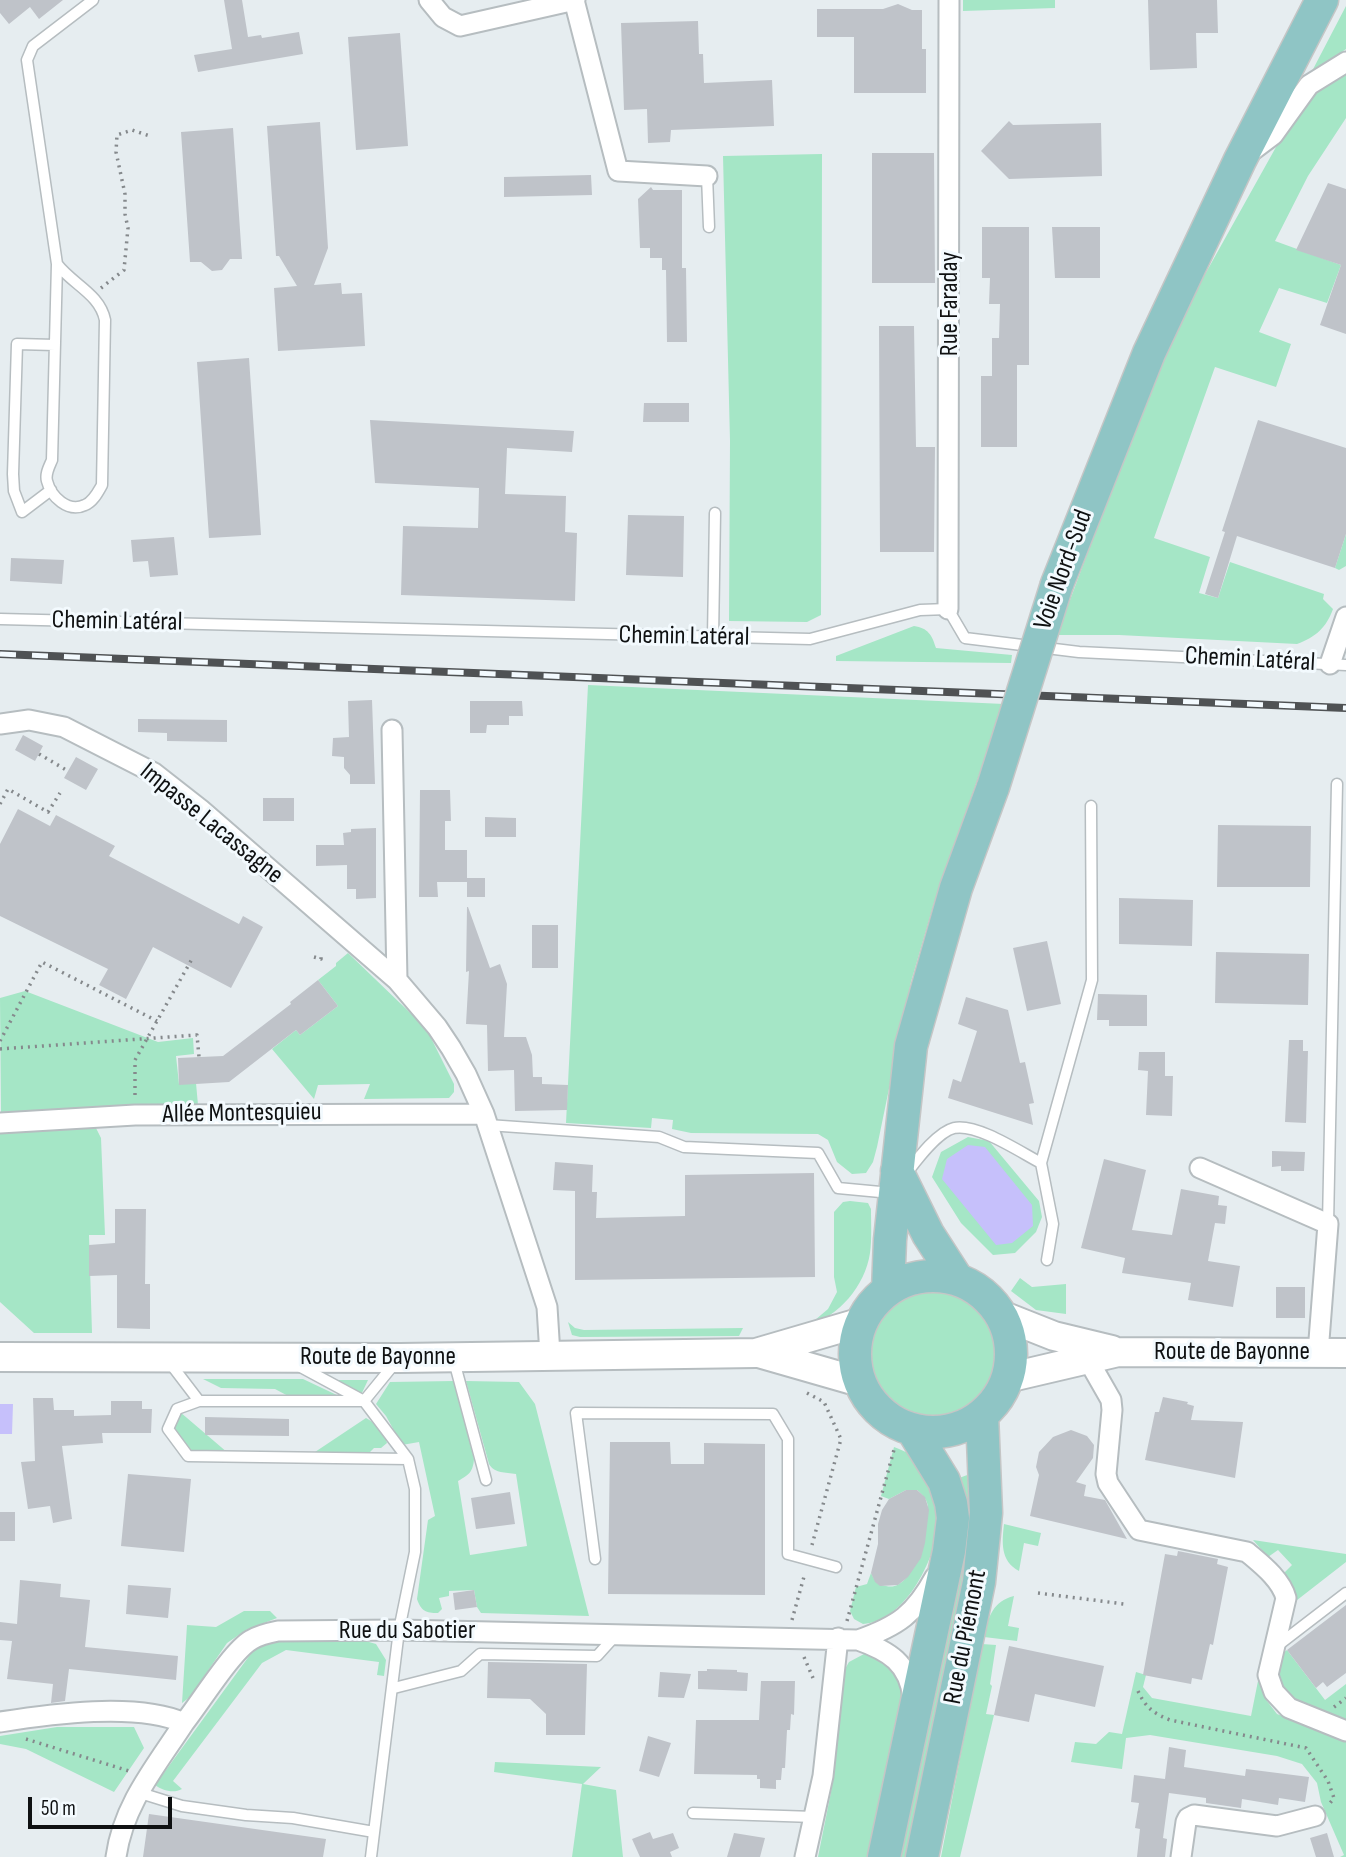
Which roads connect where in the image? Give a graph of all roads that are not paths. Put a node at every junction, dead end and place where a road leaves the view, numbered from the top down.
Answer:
1 (93, 0) edge
2 (429, 0) edge
3 (574, 0) edge
4 (949, 0) edge
5 (1322, 0) edge
6 (1346, 62) edge
7 (1240, 160) junction
8 (707, 176) joint
9 (709, 227) dead end
10 (57, 264) junction
11 (55, 345) junction
12 (51, 490) junction
13 (715, 513) dead end
14 (948, 609) junction
15 (1346, 617) edge
16 (0, 619) edge
17 (713, 638) junction
18 (1338, 665) edge
19 (4, 720) edge
20 (392, 730) dead end
21 (1337, 784) dead end
22 (1091, 806) dead end
23 (397, 980) junction
24 (486, 1119) junction
25 (0, 1123) edge
26 (1041, 1163) junction
27 (1200, 1168) dead end
28 (898, 1182) junction
29 (1328, 1224) junction
30 (1047, 1261) dead end
31 (957, 1279) junction
32 (888, 1290) junction
33 (1001, 1315) junction
34 (862, 1322) junction
35 (1118, 1352) junction
36 (757, 1353) junction
37 (1318, 1353) junction
38 (1346, 1353) edge
39 (551, 1355) junction
40 (0, 1357) edge
41 (166, 1357) junction
42 (282, 1357) junction
43 (400, 1357) junction
44 (453, 1357) junction
45 (1087, 1358) junction
46 (1007, 1378) junction
47 (860, 1382) junction
48 (199, 1401) junction
49 (364, 1401) junction
50 (982, 1415) junction
51 (904, 1435) junction
52 (408, 1459) junction
53 (486, 1480) dead end
54 (949, 1551) junction
55 (595, 1559) dead end
56 (836, 1567) dead end
57 (1346, 1593) edge
58 (400, 1630) junction
59 (617, 1634) junction
60 (838, 1639) junction
61 (858, 1640) junction
62 (1274, 1648) junction
63 (394, 1688) junction
64 (915, 1715) junction
65 (0, 1722) edge
66 (184, 1723) junction
67 (1346, 1731) edge
68 (142, 1786) junction
69 (693, 1813) dead end
70 (1315, 1816) road end
71 (814, 1817) junction
72 (374, 1832) junction
73 (116, 1857) edge
74 (372, 1857) edge
75 (805, 1857) edge
76 (884, 1857) edge
77 (922, 1857) edge
78 (1181, 1857) edge

1 - 10 lane
2 - 3 street
3 - 8 street
4 - 14 street, Rue Faraday
5 - 7 main road, Voie Nord-Sud
6 - 7 street
7 - 28 main road, Voie Nord-Sud, bridge
8 - 9 lane
10 - 11 lane
10 - 12 lane
11 - 12 lane
11 - 12 lane
13 - 17 lane
14 - 17 lane, Chemin Latéral
14 - 18 lane, Chemin Latéral
15 - 18 street
16 - 17 lane, Chemin Latéral
19 - 23 street, Impasse Lacassagne
20 - 23 street
21 - 29 lane
22 - 26 lane
23 - 24 street, Impasse Lacassagne
24 - 25 street, Allée Montesquieu
24 - 28 lane
24 - 39 street, Impasse Lacassagne
26 - 28 lane
26 - 30 lane
27 - 29 street
28 - 31 main road
28 - 32 main road, Voie Nord-Sud
29 - 37 street
31 - 32 main road
31 - 33 main road
32 - 34 main road
33 - 35 main road, Route de Bayonne
33 - 46 main road
34 - 36 main road, Route de Bayonne
34 - 47 main road
35 - 37 main road, Route de Bayonne
35 - 45 main road, Route de Bayonne
36 - 39 main road, Route de Bayonne
36 - 47 main road, Route de Bayonne
37 - 38 main road, Route de Bayonne
39 - 44 main road, Route de Bayonne
40 - 41 main road, Route de Bayonne
41 - 42 main road, Route de Bayonne
41 - 48 lane
42 - 43 main road, Route de Bayonne
42 - 49 lane
43 - 44 main road, Route de Bayonne
43 - 49 lane
44 - 53 lane
45 - 46 main road, Route de Bayonne
45 - 62 street
46 - 50 main road
47 - 51 main road
48 - 49 lane
48 - 52 lane
49 - 52 lane
50 - 51 main road
50 - 77 main road, Rue du Piémont
51 - 54 main road, Rue du Piémont
52 - 58 lane
54 - 61 street, Rue du Sabotier
54 - 64 main road, Rue du Piémont
55 - 56 lane
57 - 62 lane
58 - 59 street, Rue du Sabotier
58 - 63 lane
58 - 66 street, Rue du Sabotier
59 - 60 street, Rue du Sabotier
59 - 63 lane
60 - 61 street, Rue du Sabotier
60 - 71 street
61 - 64 street, Rue du Sabotier
62 - 67 street
63 - 72 lane
64 - 76 main road, Rue du Piémont
65 - 66 street
66 - 68 street, Rue du Sabotier
68 - 72 lane
68 - 73 street, Rue du Sabotier
69 - 71 lane
70 - 78 street
71 - 75 street
72 - 74 lane

